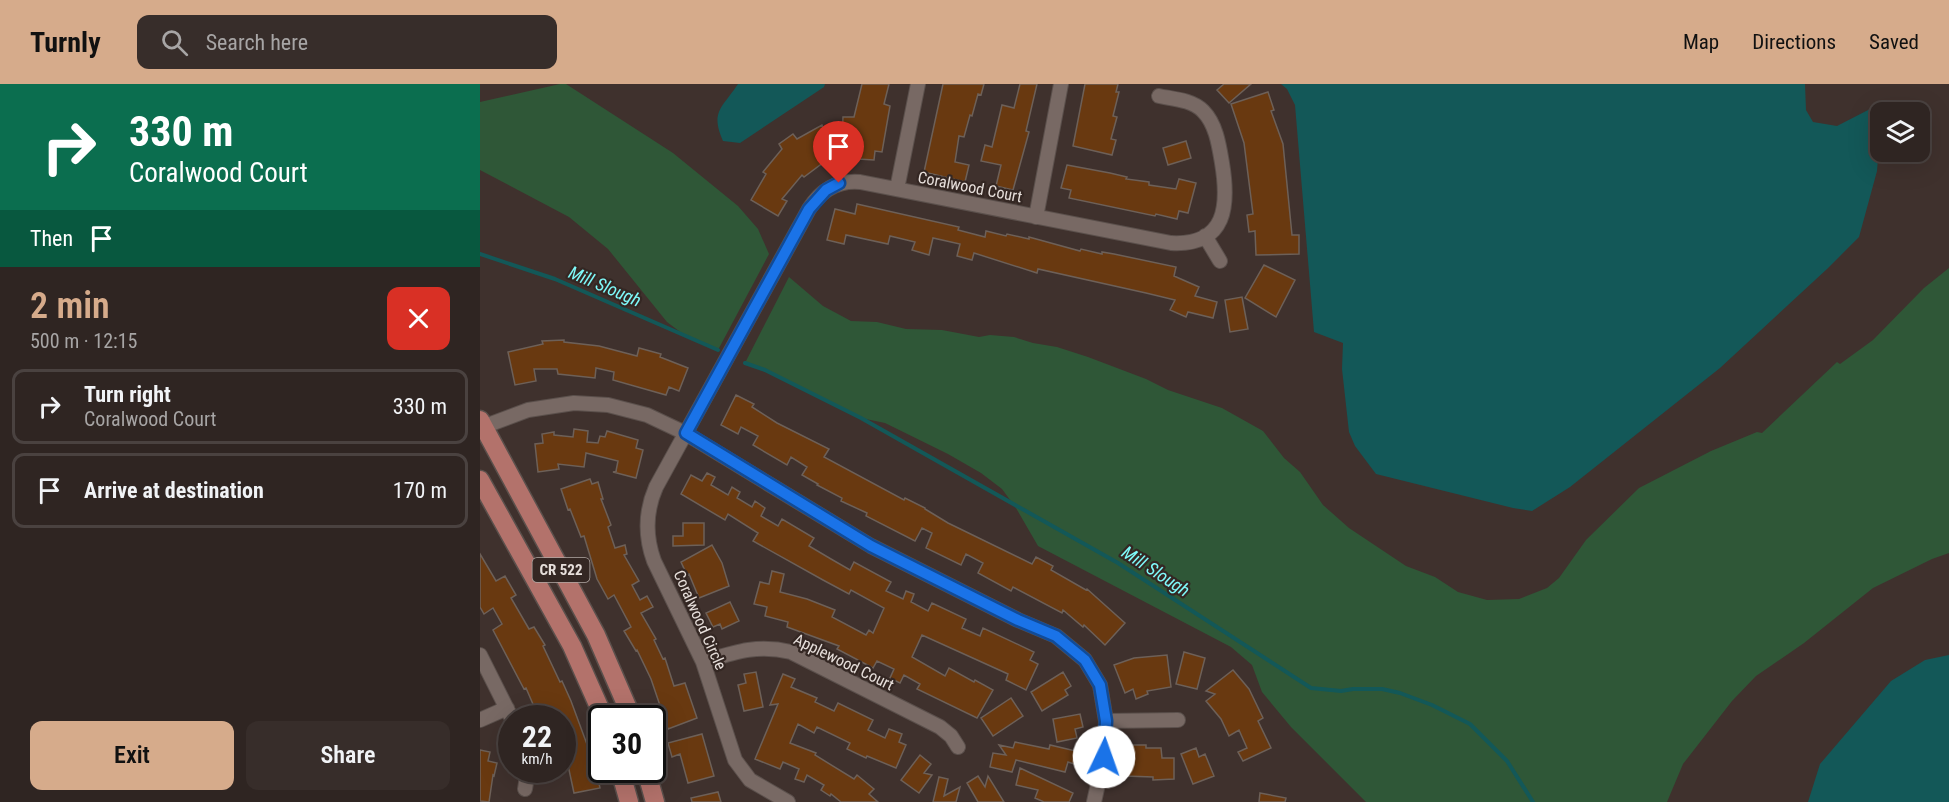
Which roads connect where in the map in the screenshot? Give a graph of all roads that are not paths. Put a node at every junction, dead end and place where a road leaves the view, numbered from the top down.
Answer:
1 (918, 84) edge
2 (1061, 84) edge
3 (1159, 96) dead end
4 (897, 189) junction
5 (1036, 216) junction
6 (1204, 236) junction
7 (1220, 261) dead end
8 (481, 424) edge
9 (686, 433) junction
10 (480, 480) edge
11 (480, 656) edge
12 (704, 663) junction
13 (504, 705) edge
14 (598, 705) edge
15 (627, 705) edge
16 (498, 716) edge
17 (480, 720) edge
18 (1178, 720) dead end
19 (1106, 721) junction
20 (958, 747) dead end
21 (526, 783) edge
22 (624, 783) edge
23 (650, 783) edge
24 (525, 789) dead end
25 (629, 802) edge
26 (655, 802) edge
27 (788, 802) edge
28 (1094, 802) edge

1 - 4 street
2 - 5 street
3 - 6 street
4 - 5 street, Coralwood Court
4 - 9 street, Coralwood Court
5 - 6 street, Coralwood Court
6 - 7 street
8 - 9 street
8 - 15 main road, CR 522
9 - 12 street, Coralwood Circle
9 - 19 street
10 - 14 main road, CR 522
11 - 13 street
12 - 20 street, Applewood Court
12 - 27 street, Coralwood Circle
16 - 17 street
18 - 19 street
19 - 28 street
21 - 24 street
22 - 25 main road
23 - 26 main road

